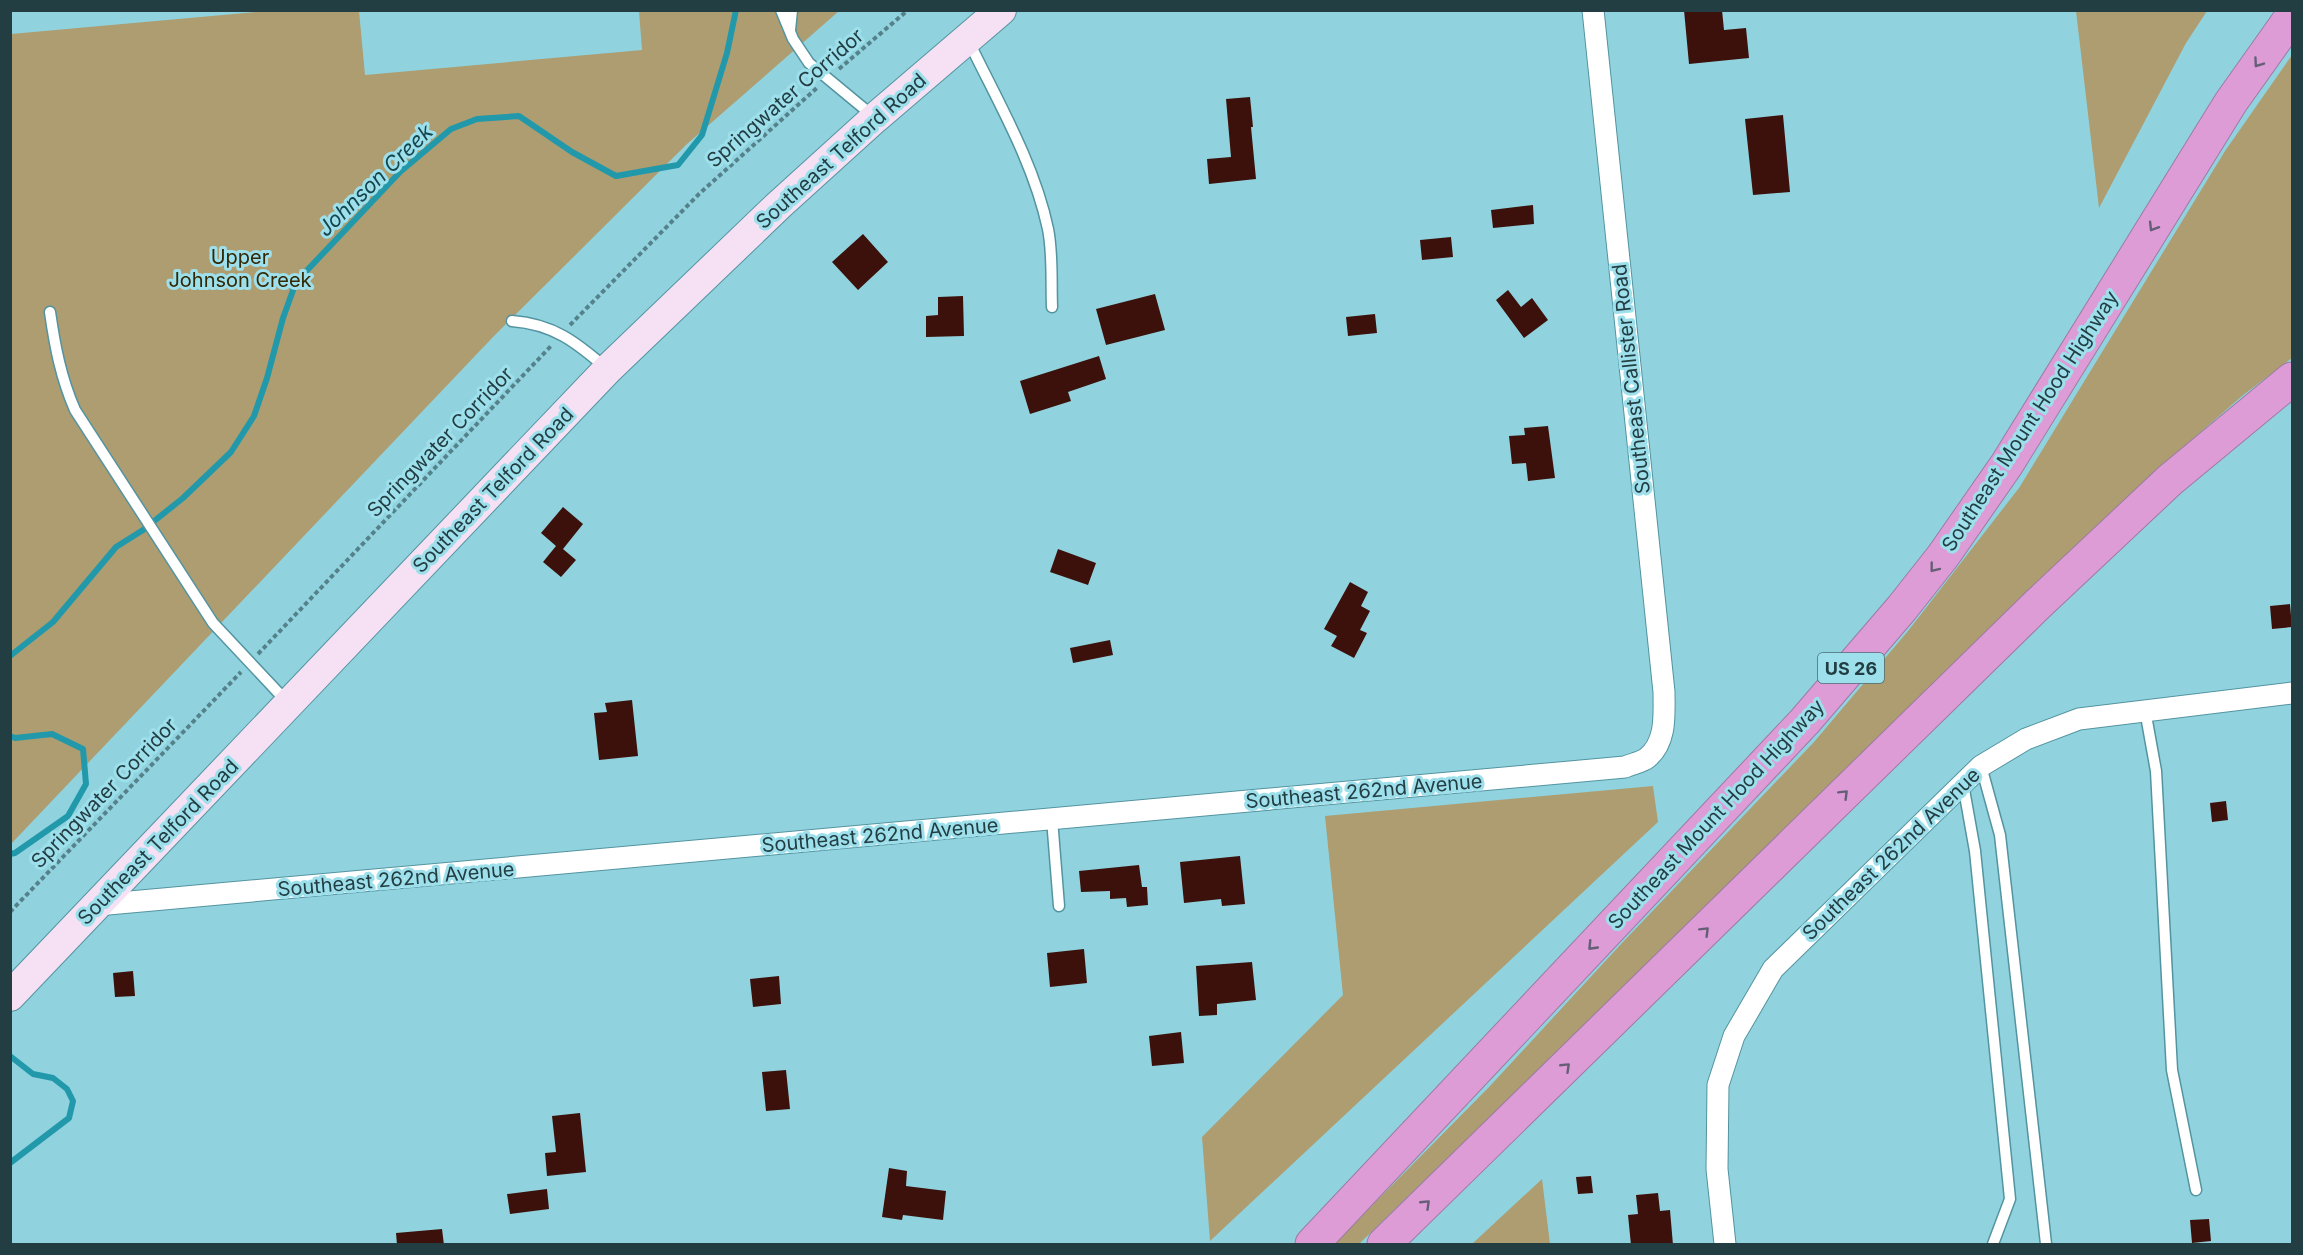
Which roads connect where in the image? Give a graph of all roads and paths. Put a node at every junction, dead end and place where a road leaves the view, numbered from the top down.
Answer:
1 (781, 10) edge
2 (792, 10) edge
3 (908, 10) edge
4 (1001, 10) edge
5 (1593, 10) edge
6 (2292, 16) edge
7 (790, 33) junction
8 (968, 39) junction
9 (828, 79) junction
10 (875, 118) junction
11 (1052, 307) dead end
12 (50, 312) dead end
13 (512, 321) dead end
14 (562, 334) junction
15 (608, 369) junction
16 (2292, 379) edge
17 (250, 663) junction
18 (2292, 693) edge
19 (289, 704) junction
20 (2145, 710) junction
21 (1657, 747) joint
22 (1981, 766) junction
23 (1962, 784) junction
24 (1052, 819) junction
25 (97, 905) junction
26 (1059, 906) dead end
27 (10, 912) edge
28 (10, 996) edge
29 (2196, 1190) dead end
30 (1312, 1245) edge
31 (1384, 1245) edge
32 (1725, 1245) edge
33 (1993, 1245) edge
34 (2046, 1245) edge

1 - 7 lane
2 - 7 lane
3 - 9 path, Springwater Corridor
4 - 8 street, Southeast Telford Road
5 - 21 street, Southeast Callister Road
6 -> 30 highway, Southeast Mount Hood Highway / US 26
7 - 9 lane
8 - 10 street, Southeast Telford Road
8 - 11 lane
9 - 10 lane
9 - 14 path, Springwater Corridor
10 - 15 street, Southeast Telford Road
12 - 17 lane
13 - 14 lane
14 - 15 lane
14 - 17 path, Springwater Corridor
15 - 19 street, Southeast Telford Road
31 -> 16 highway
17 - 19 lane
17 - 27 path, Springwater Corridor
18 - 20 street, Southeast 262nd Avenue
19 - 25 street, Southeast Telford Road
20 - 22 street, Southeast 262nd Avenue
20 - 29 lane
21 - 24 street, Southeast 262nd Avenue
22 - 23 street, Southeast 262nd Avenue
22 - 34 lane
23 - 32 street, Southeast 262nd Avenue
23 - 33 lane
24 - 25 street, Southeast 262nd Avenue
24 - 26 lane
25 - 28 street, Southeast Telford Road

